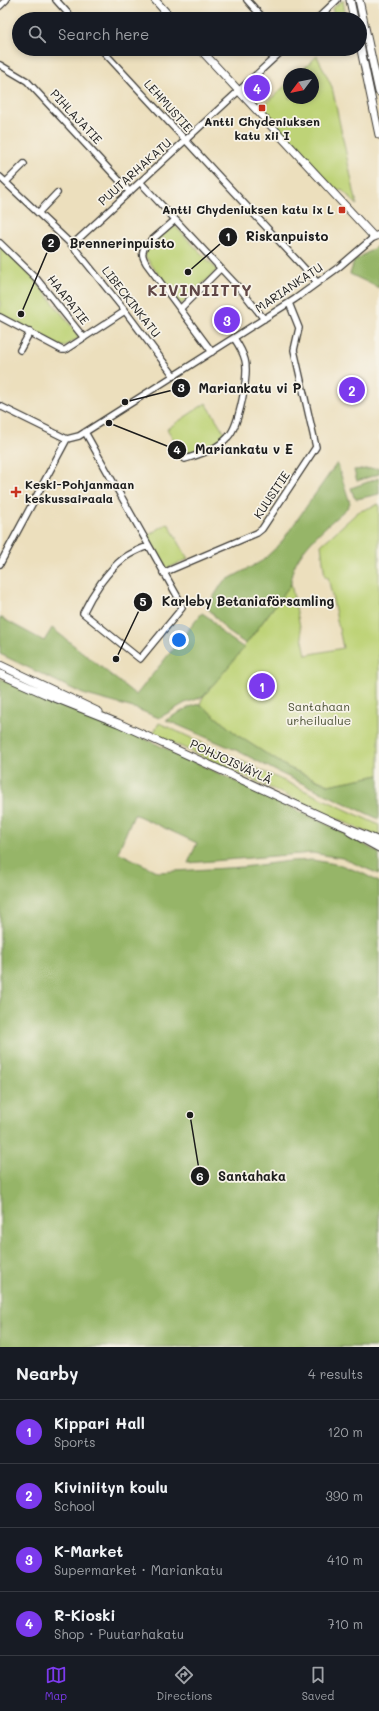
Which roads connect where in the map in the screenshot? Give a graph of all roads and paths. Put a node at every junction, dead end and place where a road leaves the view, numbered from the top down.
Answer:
1 (6, 0) edge
2 (56, 0) edge
3 (155, 0) edge
4 (247, 0) edge
5 (337, 0) edge
6 (350, 0) edge
7 (360, 0) edge
8 (0, 6) edge
9 (67, 12) edge
10 (166, 12) edge
11 (258, 12) edge
12 (324, 12) edge
13 (353, 12) edge
14 (362, 12) edge
15 (367, 34) edge
16 (107, 56) edge
17 (206, 56) edge
18 (276, 56) edge
19 (362, 56) edge
20 (0, 65) edge
21 (239, 91) junction
22 (379, 92) edge
23 (379, 135) edge
24 (185, 141) junction
25 (24, 164) dead end
26 (0, 177) edge
27 (6, 182) junction
28 (140, 182) junction
29 (130, 192) junction
30 (57, 193) dead end
31 (38, 212) junction
32 (175, 220) junction
33 (376, 236) edge
34 (0, 243) edge
35 (72, 245) junction
36 (220, 269) junction
37 (317, 282) junction
38 (289, 303) junction
39 (181, 308) junction
40 (125, 311) junction
41 (0, 317) edge
42 (264, 319) junction
43 (30, 332) junction
44 (84, 338) junction
45 (234, 338) junction
46 (20, 350) dead end
47 (212, 352) junction
48 (174, 376) junction
49 (0, 406) edge
50 (85, 432) junction
51 (67, 438) junction
52 (185, 459) dead end
53 (148, 546) junction
54 (0, 564) edge
55 (164, 573) junction
56 (0, 665) edge
57 (0, 674) edge
58 (118, 723) junction
59 (334, 822) junction
60 (379, 841) edge
61 (379, 848) edge

1 - 8 street
2 - 9 street
3 - 10 main road
4 - 11 street
5 - 12 street
6 - 13 main road
7 - 14 main road
15 - 22 main road
16 - 24 street, LEHMUSTIE
17 - 21 main road
18 - 21 street, PUUTARHAKATU
19 - 23 main road
20 - 29 street, PIHLAJATIE
21 - 24 street, PUUTARHAKATU
21 - 33 main road
24 - 28 street, PUUTARHAKATU
24 - 37 street, LEHMUSTIE
25 - 27 street
26 - 27 street, LIBECKINKATU
27 - 31 street, LIBECKINKATU
28 - 29 street, PUUTARHAKATU
28 - 32 street
29 - 35 street, PUUTARHAKATU
30 - 31 street
31 - 35 street, LIBECKINKATU
32 - 36 street
32 - 39 street
33 - 37 street, MARIANKATU
34 - 44 street, HAAPATIE
35 - 40 street, LIBECKINKATU
36 - 39 street
36 - 42 street
37 - 38 street, MARIANKATU
38 - 42 street, MARIANKATU
38 - 55 street, KUUSITIE
39 - 47 street
40 - 44 street
40 - 48 street, LIBECKINKATU
41 - 43 street
42 - 45 street, MARIANKATU
43 - 44 street
43 - 46 street
45 - 47 street, MARIANKATU
45 - 52 street
47 - 48 street, MARIANKATU
48 - 50 street, MARIANKATU
49 - 51 street
50 - 51 street, MARIANKATU
50 - 53 street
51 - 54 street
53 - 55 street
53 - 55 street
56 - 58 main road, POHJOISVÄYLÄ
57 - 58 main road, POHJOISVÄYLÄ
58 - 59 main road, POHJOISVÄYLÄ
59 - 60 main road, POHJOISVÄYLÄ
59 - 61 main road, POHJOISVÄYLÄ

